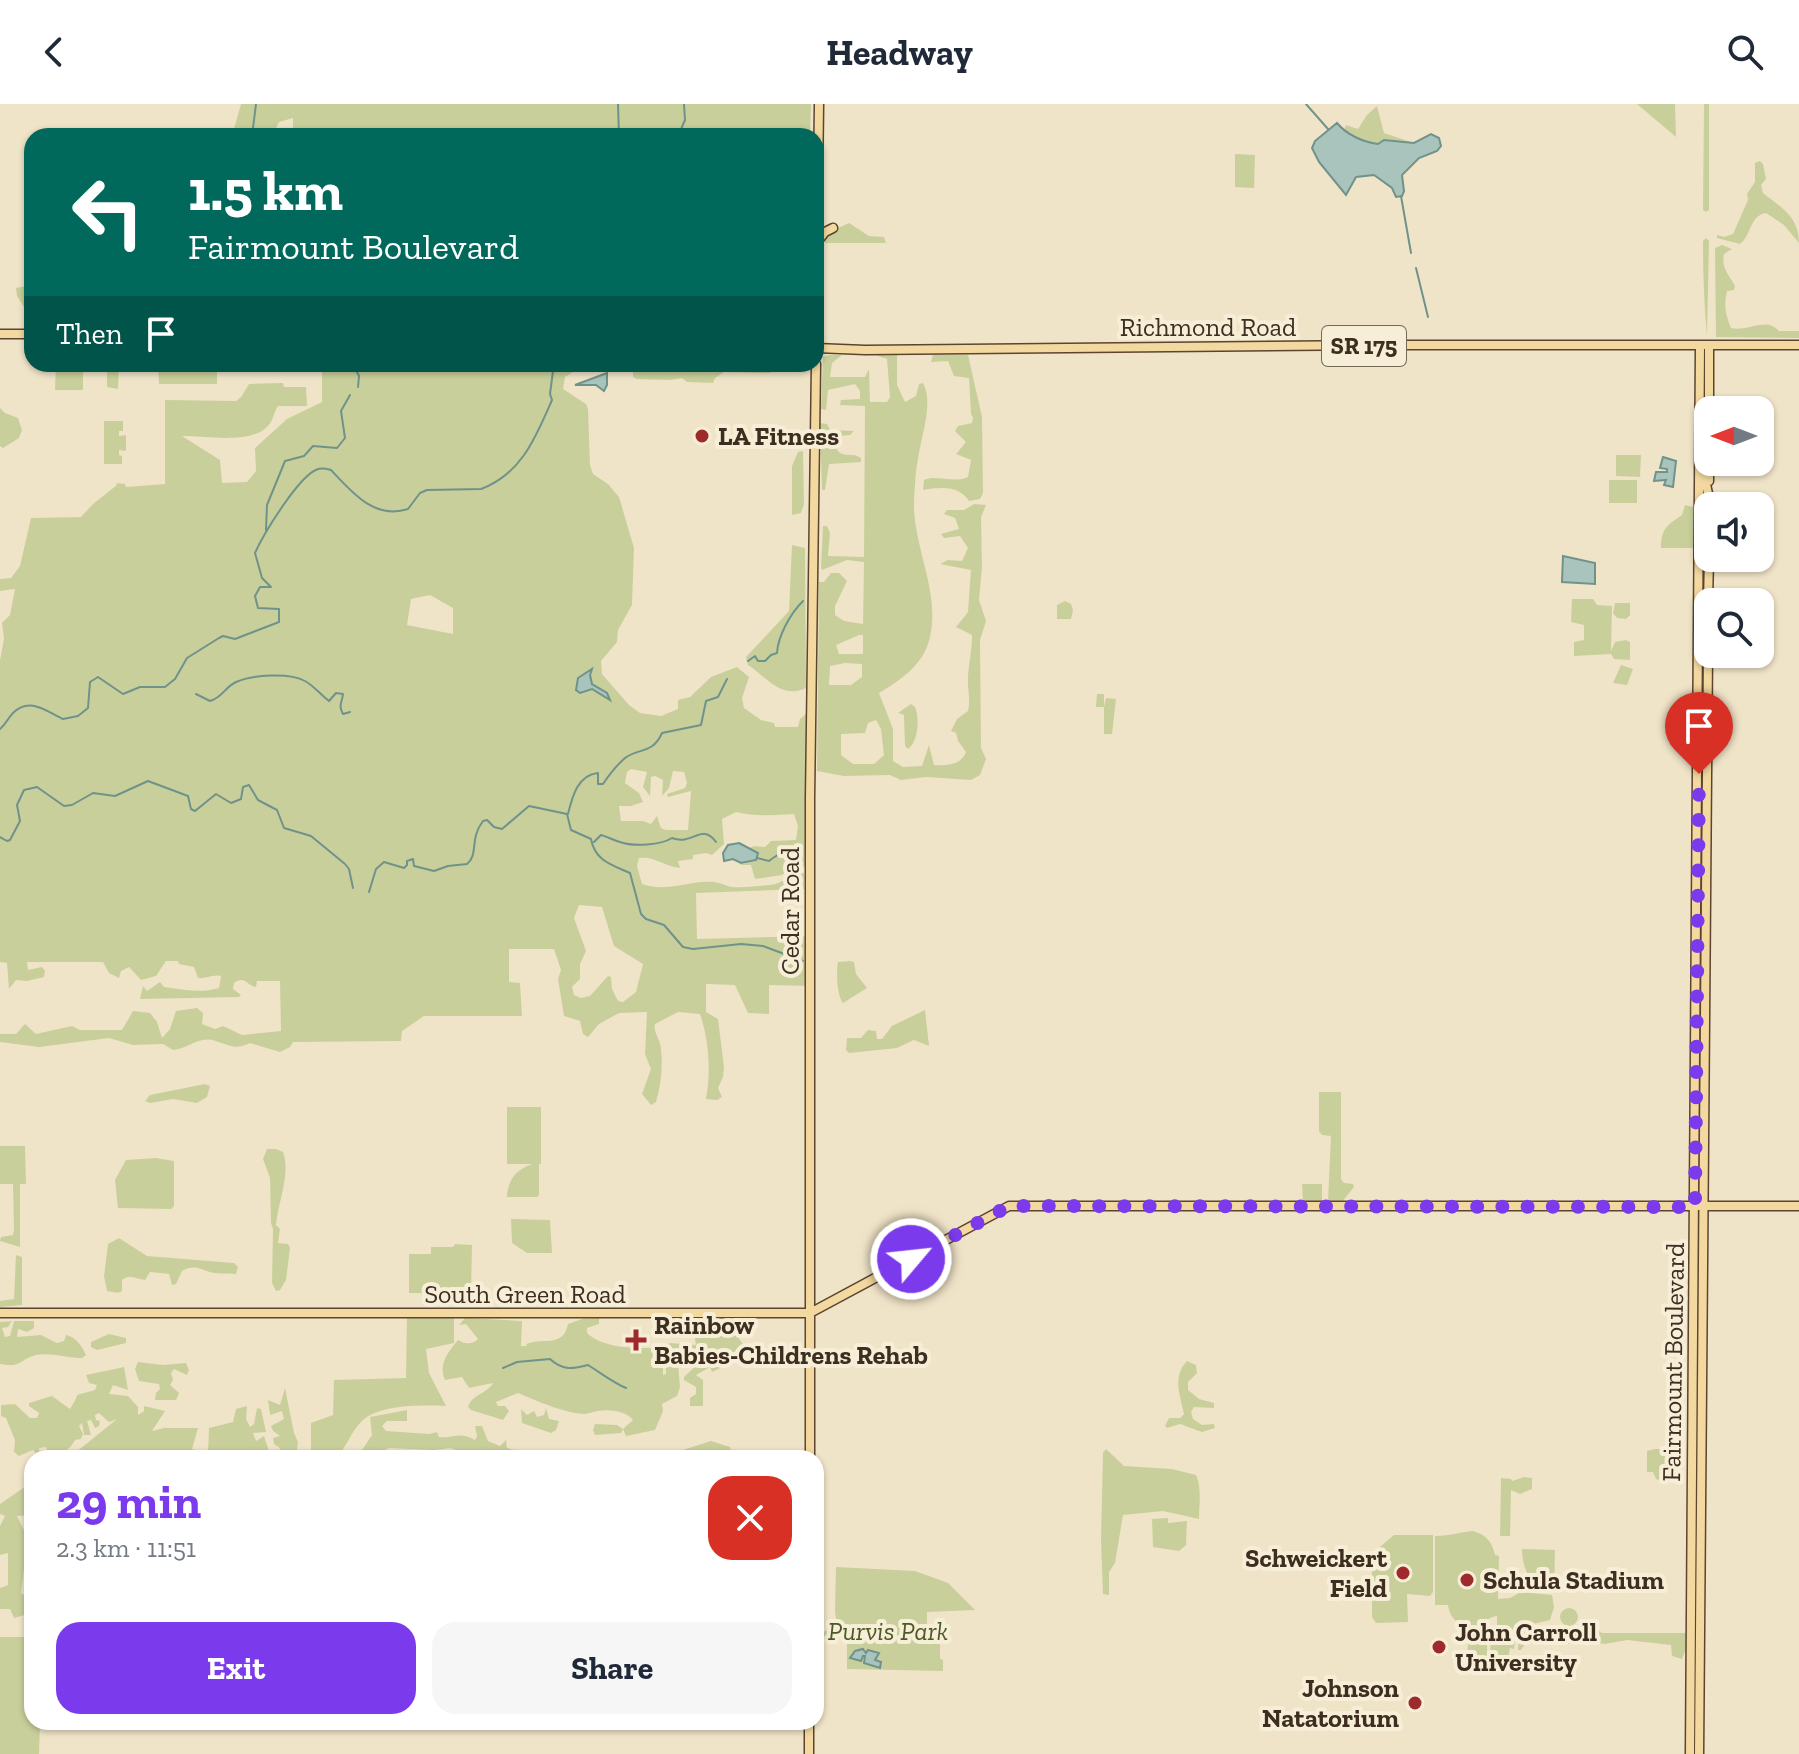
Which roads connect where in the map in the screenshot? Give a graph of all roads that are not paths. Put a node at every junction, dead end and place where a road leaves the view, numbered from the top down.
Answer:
1 (819, 104) edge
2 (818, 128) edge
3 (833, 228) dead end
4 (824, 233) edge
5 (0, 334) edge
6 (24, 334) edge
7 (1799, 345) edge
8 (1705, 346) junction
9 (824, 348) edge
10 (816, 372) edge
11 (1705, 396) edge
12 (1704, 476) edge
13 (1708, 668) edge
14 (1700, 1206) junction
15 (1799, 1206) edge
16 (0, 1313) edge
17 (810, 1313) junction
18 (810, 1450) edge
19 (1696, 1498) junction
20 (809, 1730) edge
21 (809, 1754) edge
22 (1690, 1754) edge
23 (1699, 1754) edge

1 - 2 main road
3 - 4 main road
5 - 6 main road
7 - 8 main road, Richmond Road / SR 175
8 - 9 main road, Richmond Road / SR 175
8 - 11 main road
10 - 17 main road, Cedar Road
12 - 14 main road, Fairmount Boulevard
13 - 14 main road, Fairmount Boulevard
14 - 15 main road, South Green Road
14 - 17 main road, South Green Road
14 - 19 main road, Fairmount Boulevard
16 - 17 main road, South Green Road
17 - 18 main road, Cedar Road
19 - 22 main road, Fairmount Boulevard
19 - 23 main road, Fairmount Boulevard
20 - 21 main road

